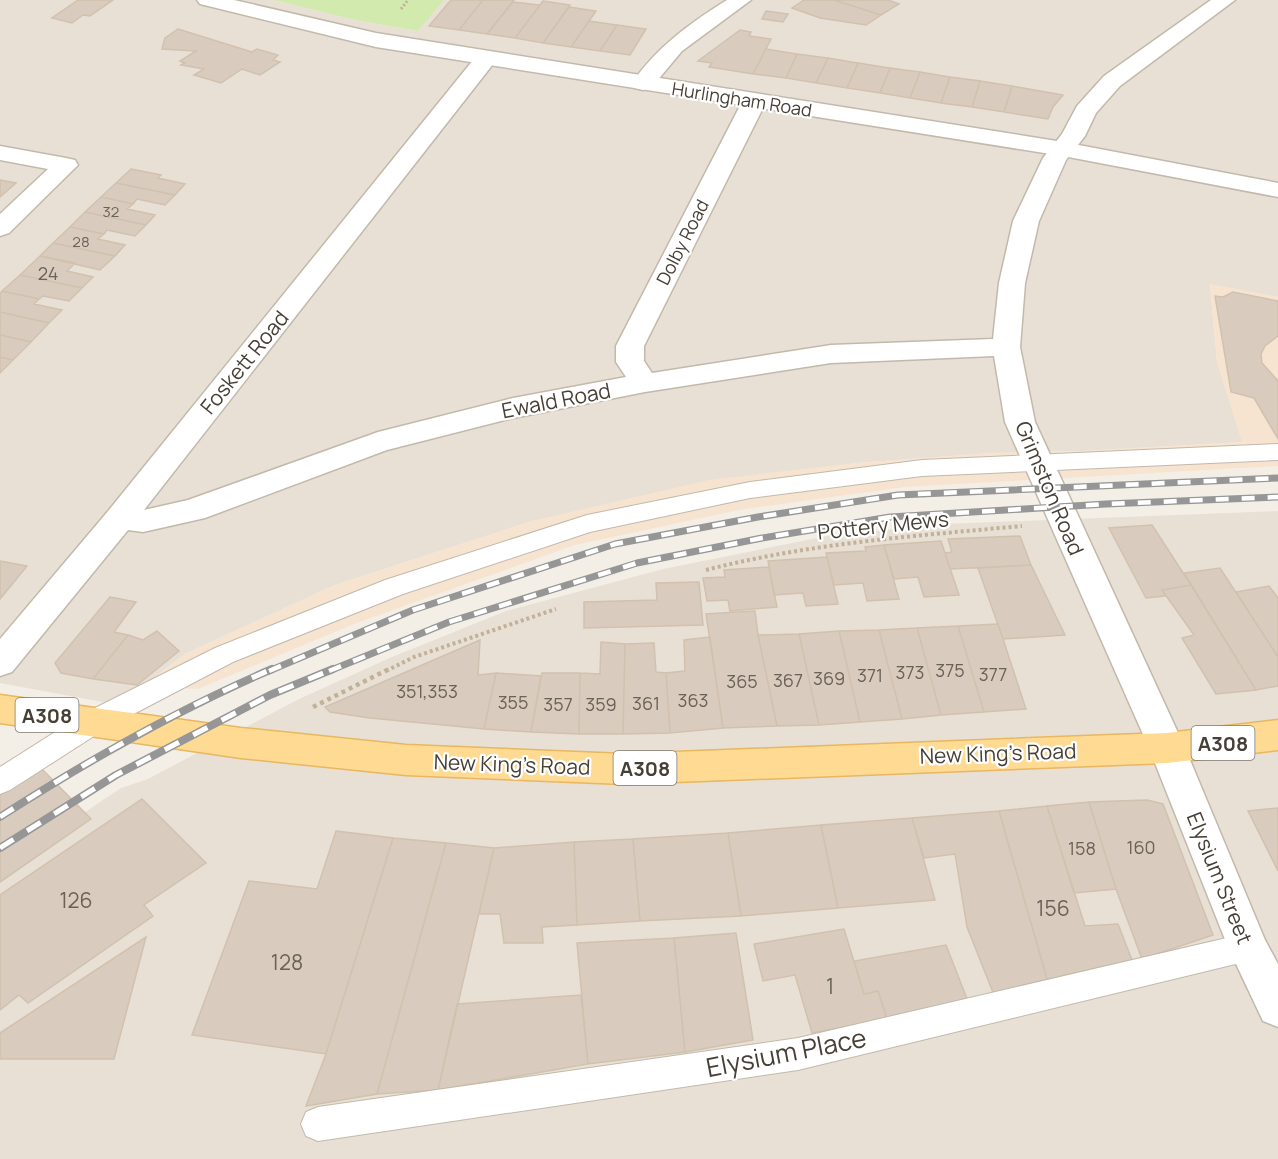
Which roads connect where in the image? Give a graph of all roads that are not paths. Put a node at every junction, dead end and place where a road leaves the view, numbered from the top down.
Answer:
1 (207, 0) edge
2 (741, 0) edge
3 (1225, 0) edge
4 (486, 59) junction
5 (643, 83) junction
6 (754, 102) junction
7 (1063, 149) junction
8 (0, 153) edge
9 (1278, 190) edge
10 (0, 228) edge
11 (1006, 347) junction
12 (645, 383) junction
13 (1278, 452) edge
14 (1038, 463) junction
15 (120, 518) junction
16 (0, 663) edge
17 (0, 709) edge
18 (95, 721) junction
19 (1278, 735) edge
20 (1167, 748) junction
21 (0, 782) edge
22 (1248, 947) junction
23 (1278, 1007) edge
24 (318, 1124) dead end

1 - 4 street, Hurlingham Road
2 - 5 street
3 - 7 street, Grimston Road
4 - 5 street, Hurlingham Road
4 - 15 street, Foskett Road
5 - 6 street, Hurlingham Road
6 - 7 street, Hurlingham Road
6 - 12 street, Dolby Road
7 - 9 street, Hurlingham Road
7 - 11 street, Grimston Road
8 - 10 street
11 - 12 street, Ewald Road
11 - 14 street, Grimston Road
12 - 15 street, Ewald Road
13 - 14 lane
14 - 18 lane
14 - 20 street, Grimston Road
15 - 16 street, Foskett Road
17 - 18 main road, New King's Road / A308
18 - 20 main road, New King's Road / A308
18 - 21 lane
19 - 20 main road, New King's Road / A308
20 - 22 street, Elysium Street
22 - 23 street, Elysium Street
22 - 24 lane, Elysium Place

